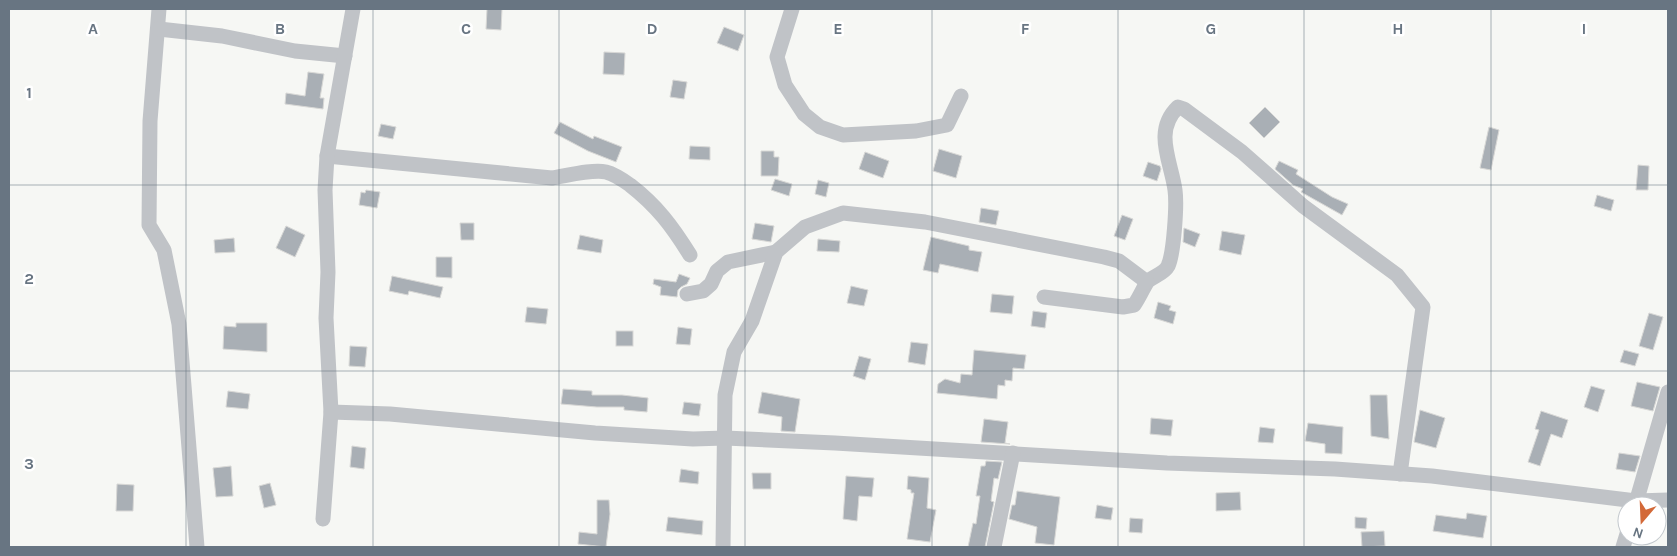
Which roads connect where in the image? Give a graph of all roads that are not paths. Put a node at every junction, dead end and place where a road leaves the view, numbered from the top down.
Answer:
1 (159, 9) edge
2 (353, 9) edge
3 (788, 10) edge
4 (159, 29) junction
5 (345, 56) junction
6 (961, 96) dead end
7 (327, 156) junction
8 (776, 252) junction
9 (690, 255) dead end
10 (1147, 282) junction
11 (688, 294) dead end
12 (1044, 297) dead end
13 (1668, 392) edge
14 (331, 412) junction
15 (725, 438) junction
16 (1012, 454) junction
17 (1400, 474) junction
18 (1638, 496) edge
19 (1617, 501) edge
20 (323, 519) dead end
21 (197, 547) edge
22 (723, 547) edge
23 (994, 547) edge

1 - 4 street
2 - 5 street
3 - 6 street
4 - 5 street
4 - 21 street
5 - 7 street
7 - 9 street
7 - 14 street
8 - 10 street
8 - 11 street
8 - 15 street
10 - 12 street
10 - 17 street
13 - 18 street
14 - 15 street
14 - 20 street
15 - 16 street
15 - 22 street
16 - 17 street
16 - 23 street
17 - 19 street

